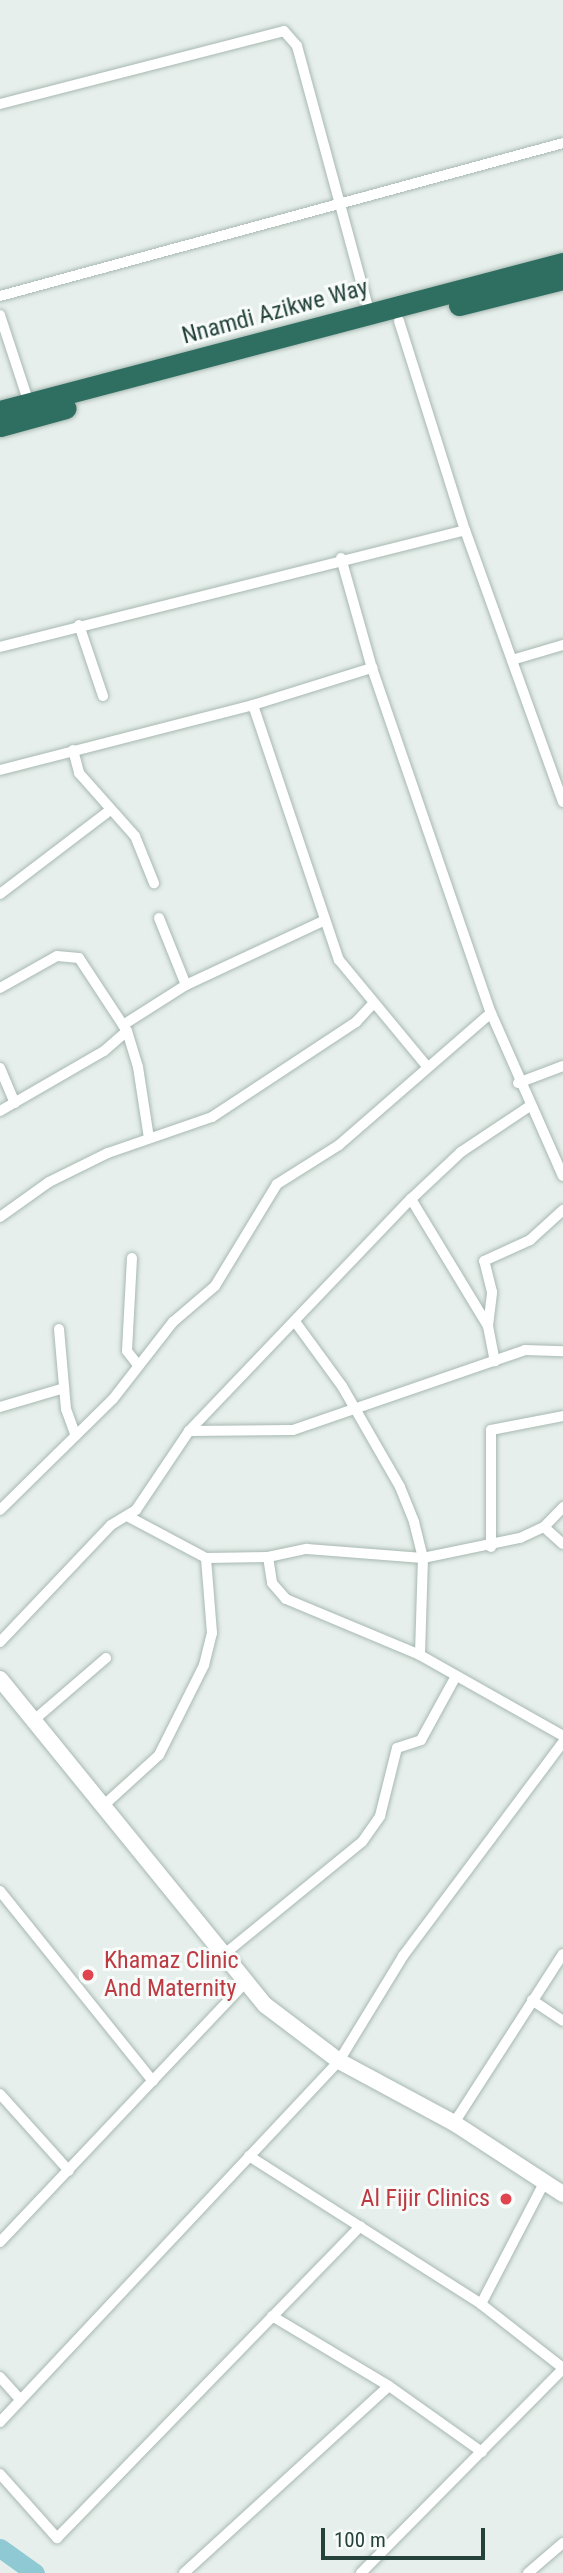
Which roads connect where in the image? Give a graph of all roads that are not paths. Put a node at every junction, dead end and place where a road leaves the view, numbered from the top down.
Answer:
1 (0, 104) edge
2 (563, 143) edge
3 (341, 201) junction
4 (563, 263) edge
5 (563, 279) edge
6 (0, 296) edge
7 (370, 314) junction
8 (0, 316) edge
9 (399, 321) junction
10 (29, 403) junction
11 (0, 411) edge
12 (0, 426) edge
13 (465, 530) junction
14 (341, 558) junction
15 (79, 625) junction
16 (563, 645) edge
17 (0, 647) edge
18 (512, 660) junction
19 (372, 667) junction
20 (103, 696) dead end
21 (253, 705) junction
22 (73, 750) junction
23 (0, 770) edge
24 (561, 786) edge
25 (563, 802) edge
26 (109, 811) junction
27 (154, 883) dead end
28 (0, 894) edge
29 (159, 918) dead end
30 (323, 922) junction
31 (186, 985) junction
32 (0, 988) edge
33 (372, 1005) junction
34 (491, 1013) junction
35 (125, 1028) junction
36 (426, 1065) junction
37 (563, 1066) edge
38 (0, 1068) edge
39 (518, 1083) junction
40 (15, 1103) junction
41 (530, 1106) junction
42 (0, 1111) edge
43 (149, 1138) junction
44 (563, 1177) edge
45 (411, 1199) junction
46 (563, 1210) edge
47 (0, 1217) edge
48 (132, 1258) dead end
49 (296, 1323) junction
50 (488, 1326) junction
51 (59, 1329) dead end
52 (563, 1350) edge
53 (495, 1361) junction
54 (138, 1365) junction
55 (64, 1388) junction
56 (0, 1407) edge
57 (354, 1409) junction
58 (563, 1416) edge
59 (189, 1431) junction
60 (75, 1434) junction
61 (563, 1507) edge
62 (0, 1510) edge
63 (129, 1517) junction
64 (544, 1527) junction
65 (563, 1544) edge
66 (491, 1547) junction
67 (268, 1557) junction
68 (206, 1558) junction
69 (423, 1558) junction
70 (0, 1642) edge
71 (420, 1655) junction
72 (106, 1658) dead end
73 (456, 1676) junction
74 (0, 1679) edge
75 (34, 1720) junction
76 (563, 1736) edge
77 (563, 1742) edge
78 (103, 1805) junction
79 (0, 1891) edge
80 (563, 1954) edge
81 (222, 1956) junction
82 (244, 1984) junction
83 (532, 2000) junction
84 (563, 2021) edge
85 (339, 2061) junction
86 (153, 2081) junction
87 (0, 2094) edge
88 (454, 2123) junction
89 (249, 2156) junction
90 (69, 2171) junction
91 (545, 2181) junction
92 (563, 2194) edge
93 (360, 2226) junction
94 (0, 2242) edge
95 (481, 2304) junction
96 (272, 2316) junction
97 (563, 2368) edge
98 (0, 2377) edge
99 (389, 2386) junction
100 (20, 2399) junction
101 (0, 2422) edge
102 (482, 2452) junction
103 (0, 2474) edge
104 (563, 2543) edge
105 (184, 2573) edge
106 (360, 2573) edge
107 (528, 2573) edge

1 - 3 street
2 - 3 street
3 - 6 street
3 - 7 street
4 - 7 highway, Nnamdi Azikwe Way
5 - 9 highway, Nnamdi Azikwe Way
7 - 10 highway, Nnamdi Azikwe Way
8 - 10 street
9 - 12 highway, Nnamdi Azikwe Way
9 - 13 street
10 - 11 highway, Nnamdi Azikwe Way
13 - 14 street
13 - 18 street
14 - 15 street
14 - 19 street
15 - 17 street
15 - 20 street
16 - 18 street
18 - 24 street
19 - 21 street
19 - 34 street
21 - 22 street
21 - 30 street
22 - 23 street
22 - 26 street
24 - 25 street
26 - 27 street
26 - 28 street
29 - 31 street
30 - 31 street
30 - 33 street
31 - 35 street
32 - 35 street
33 - 36 street
33 - 43 street
34 - 36 street
34 - 39 street
35 - 40 street
35 - 43 street
36 - 54 street
37 - 39 street
38 - 40 street
39 - 41 street
40 - 42 street
41 - 44 street
41 - 45 street
43 - 47 street
45 - 49 street
45 - 50 street
46 - 50 street
48 - 54 street
49 - 57 street
49 - 59 street
50 - 53 street
51 - 55 street
52 - 53 street
53 - 57 street
54 - 60 street
55 - 56 street
55 - 60 street
57 - 59 street
57 - 69 street
58 - 66 street
59 - 63 street
60 - 62 street
61 - 64 street
63 - 68 street
63 - 70 street
64 - 65 street
64 - 66 street
66 - 69 street
67 - 68 street
67 - 69 street
67 - 71 street
68 - 78 street
69 - 71 street
71 - 73 street
72 - 75 street
73 - 76 street
73 - 81 street
74 - 75 street
75 - 78 street
77 - 85 street
78 - 81 street
79 - 86 street
80 - 83 street
81 - 82 street
82 - 85 street
82 - 86 street
83 - 84 street
83 - 88 street
85 - 88 street
85 - 89 street
86 - 90 street
87 - 90 street
88 - 91 street
89 - 93 street
89 - 100 street
90 - 94 street
91 - 92 street
91 - 95 street
93 - 95 street
93 - 96 street
95 - 97 street
96 - 99 street
96 - 103 street
97 - 102 street
98 - 100 street
99 - 102 street
99 - 105 street
100 - 101 street
102 - 106 street
104 - 107 street

